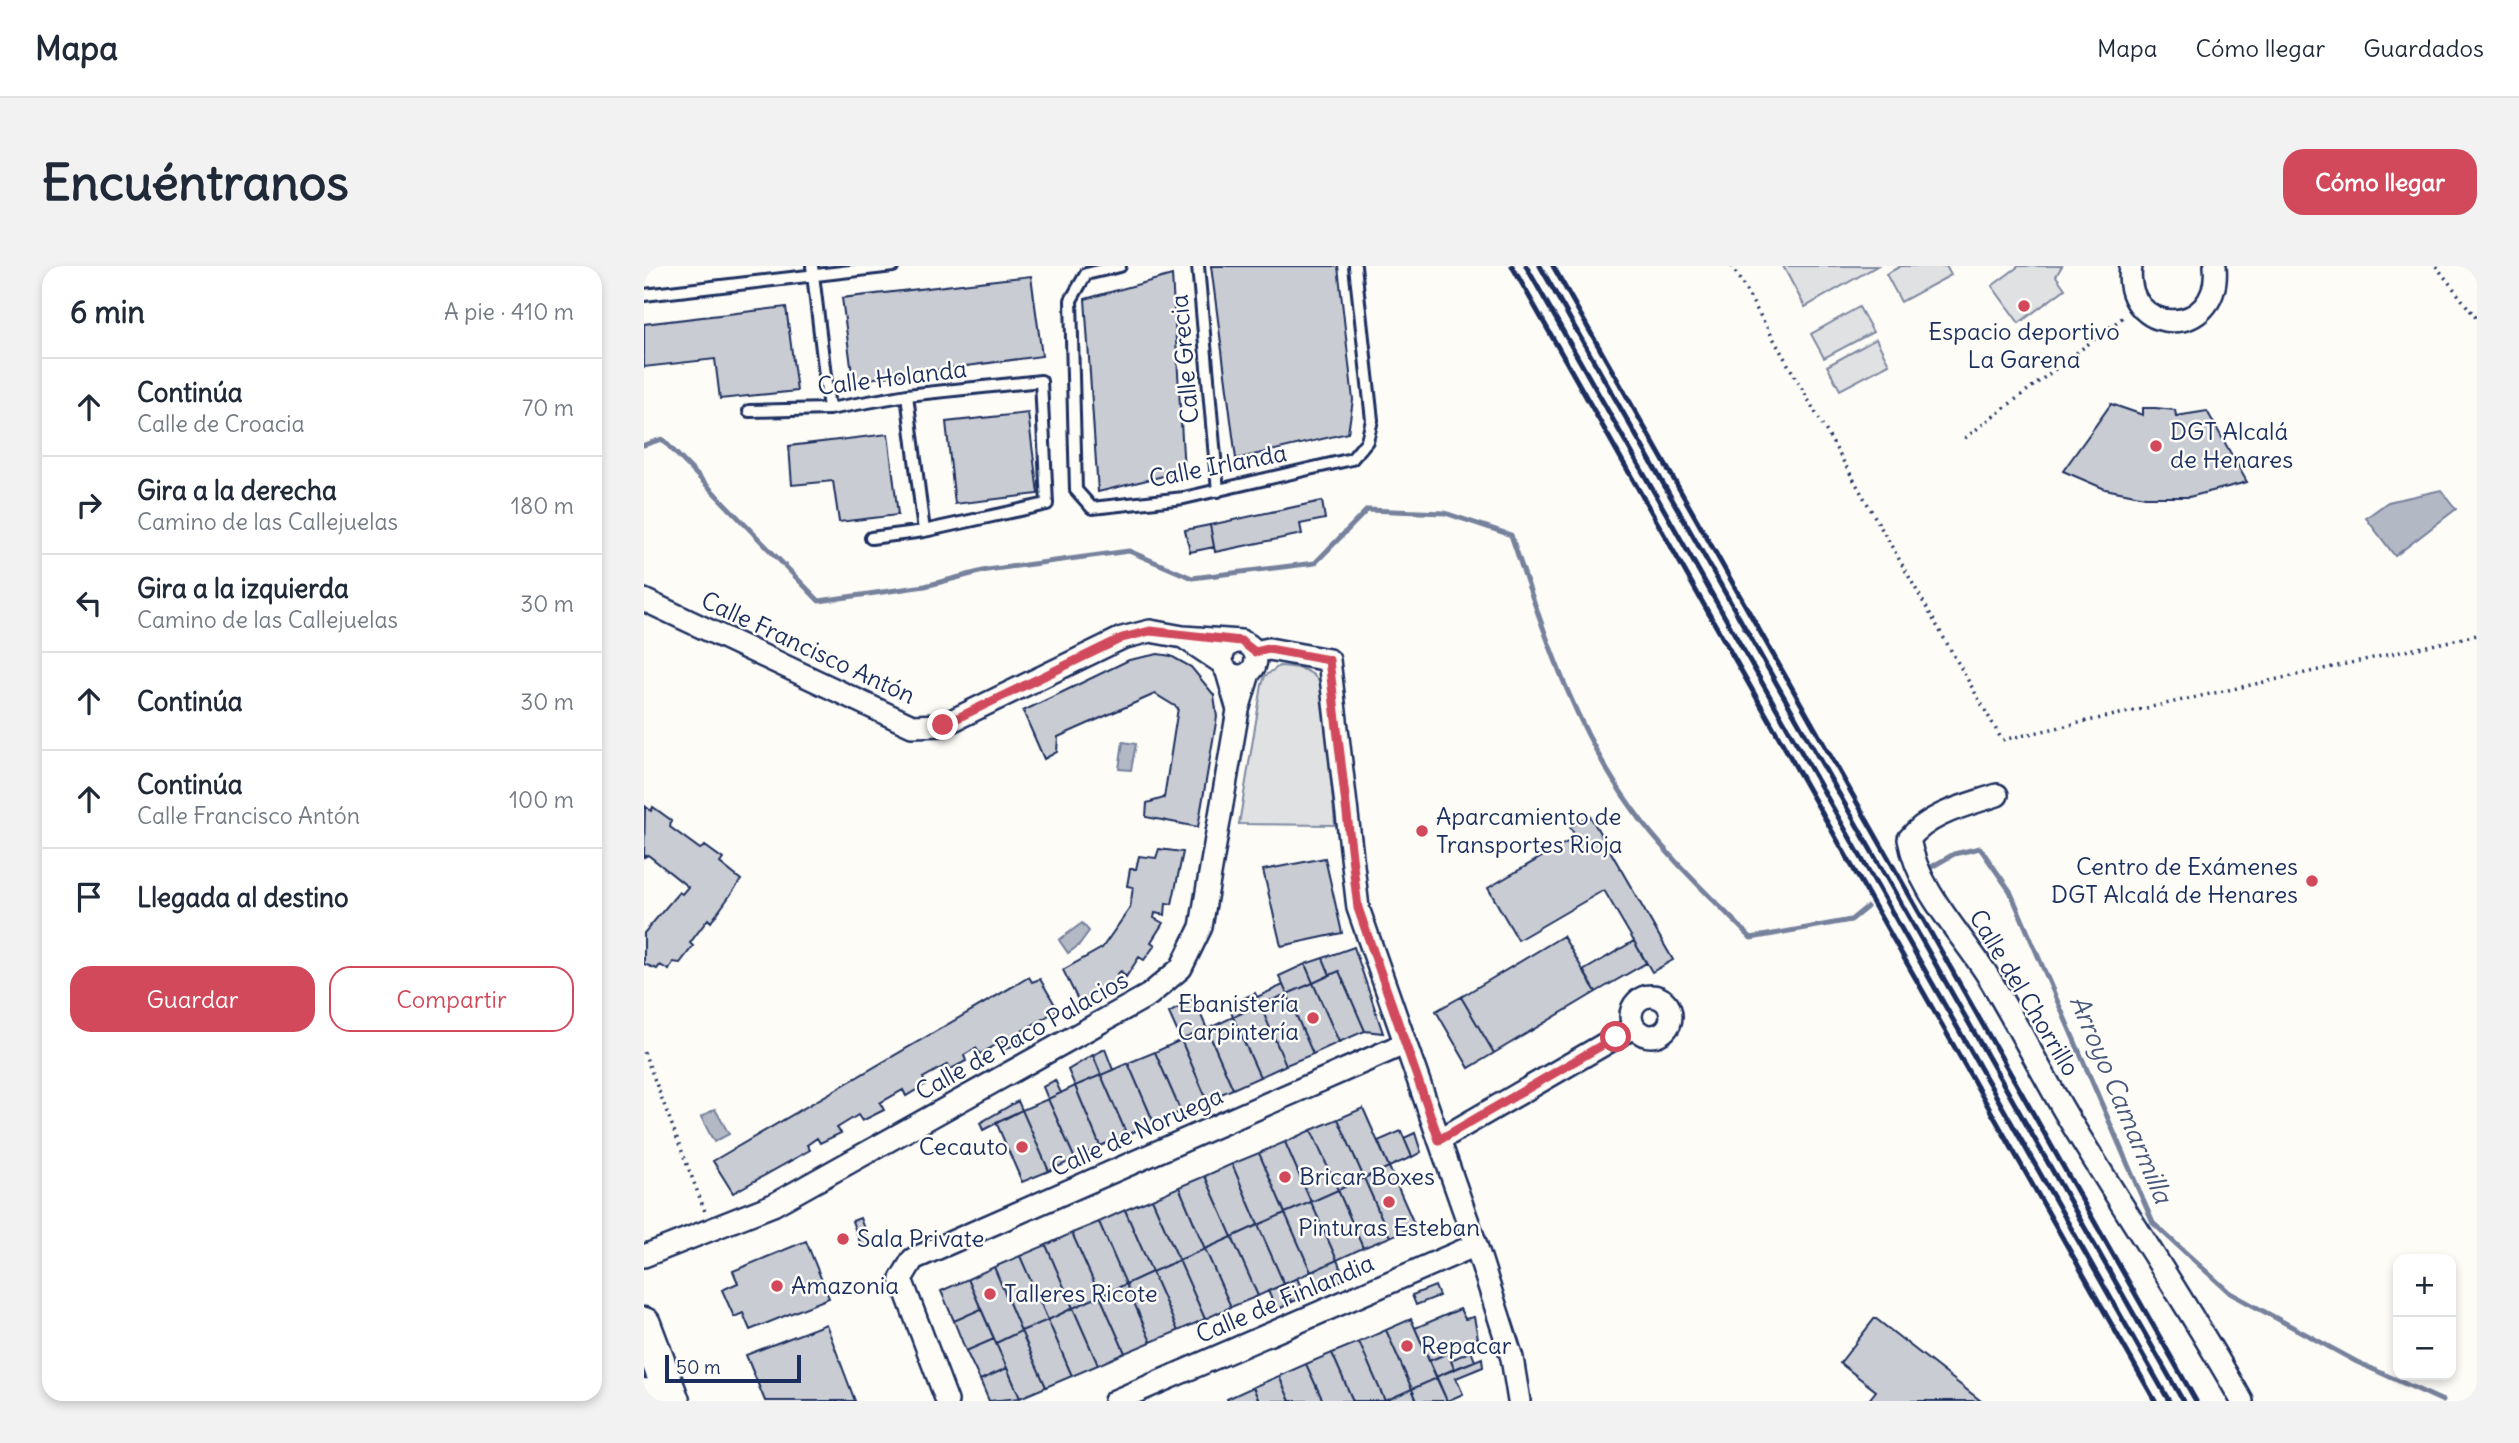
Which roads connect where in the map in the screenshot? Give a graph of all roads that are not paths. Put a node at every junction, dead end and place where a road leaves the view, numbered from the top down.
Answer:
1 (893, 266) edge
2 (1120, 266) edge
3 (1198, 266) edge
4 (1355, 266) edge
5 (2131, 266) edge
6 (2215, 266) edge
7 (812, 271) edge
8 (644, 295) edge
9 (907, 395) junction
10 (829, 409) junction
11 (749, 411) dead end
12 (1218, 491) junction
13 (923, 531) junction
14 (871, 538) dead end
15 (644, 600) edge
16 (1183, 637) junction
17 (1248, 647) junction
18 (1224, 667) junction
19 (1249, 673) junction
20 (1238, 710) junction
21 (1997, 794) dead end
22 (1634, 1027) dead end
23 (1404, 1044) junction
24 (1439, 1140) junction
25 (1476, 1245) junction
26 (644, 1256) edge
27 (644, 1324) edge
28 (644, 1395) edge
29 (646, 1401) edge
30 (673, 1401) edge
31 (947, 1401) edge
32 (1115, 1401) edge
33 (1519, 1401) edge
34 (2242, 1401) edge

1 - 7 lane
2 - 12 lane, Calle Irlanda
3 - 12 lane, Calle Grecia
4 - 12 lane, Calle Irlanda
5 - 6 street
7 - 8 lane
7 - 10 lane
9 - 10 lane, Calle Holanda
9 - 13 lane
9 - 13 lane, Calle Holanda
10 - 11 lane, Calle Holanda
13 - 14 lane
15 - 16 street, Calle Francisco Antón
16 - 17 street, Calle Francisco Antón
16 - 18 street
17 - 18 street
17 - 19 street
17 - 23 street, Calle Francisco Antón
18 - 19 street
18 - 20 street
19 - 20 street, Calle de Paco Palacios
20 - 26 street, Calle de Paco Palacios
21 - 34 street, Calle del Chorrillo
22 - 24 street
23 - 24 street
23 - 31 street, Calle de Noruega
24 - 25 street
25 - 32 street, Calle de Finlandia
25 - 33 street
27 - 30 main road
28 - 29 main road

